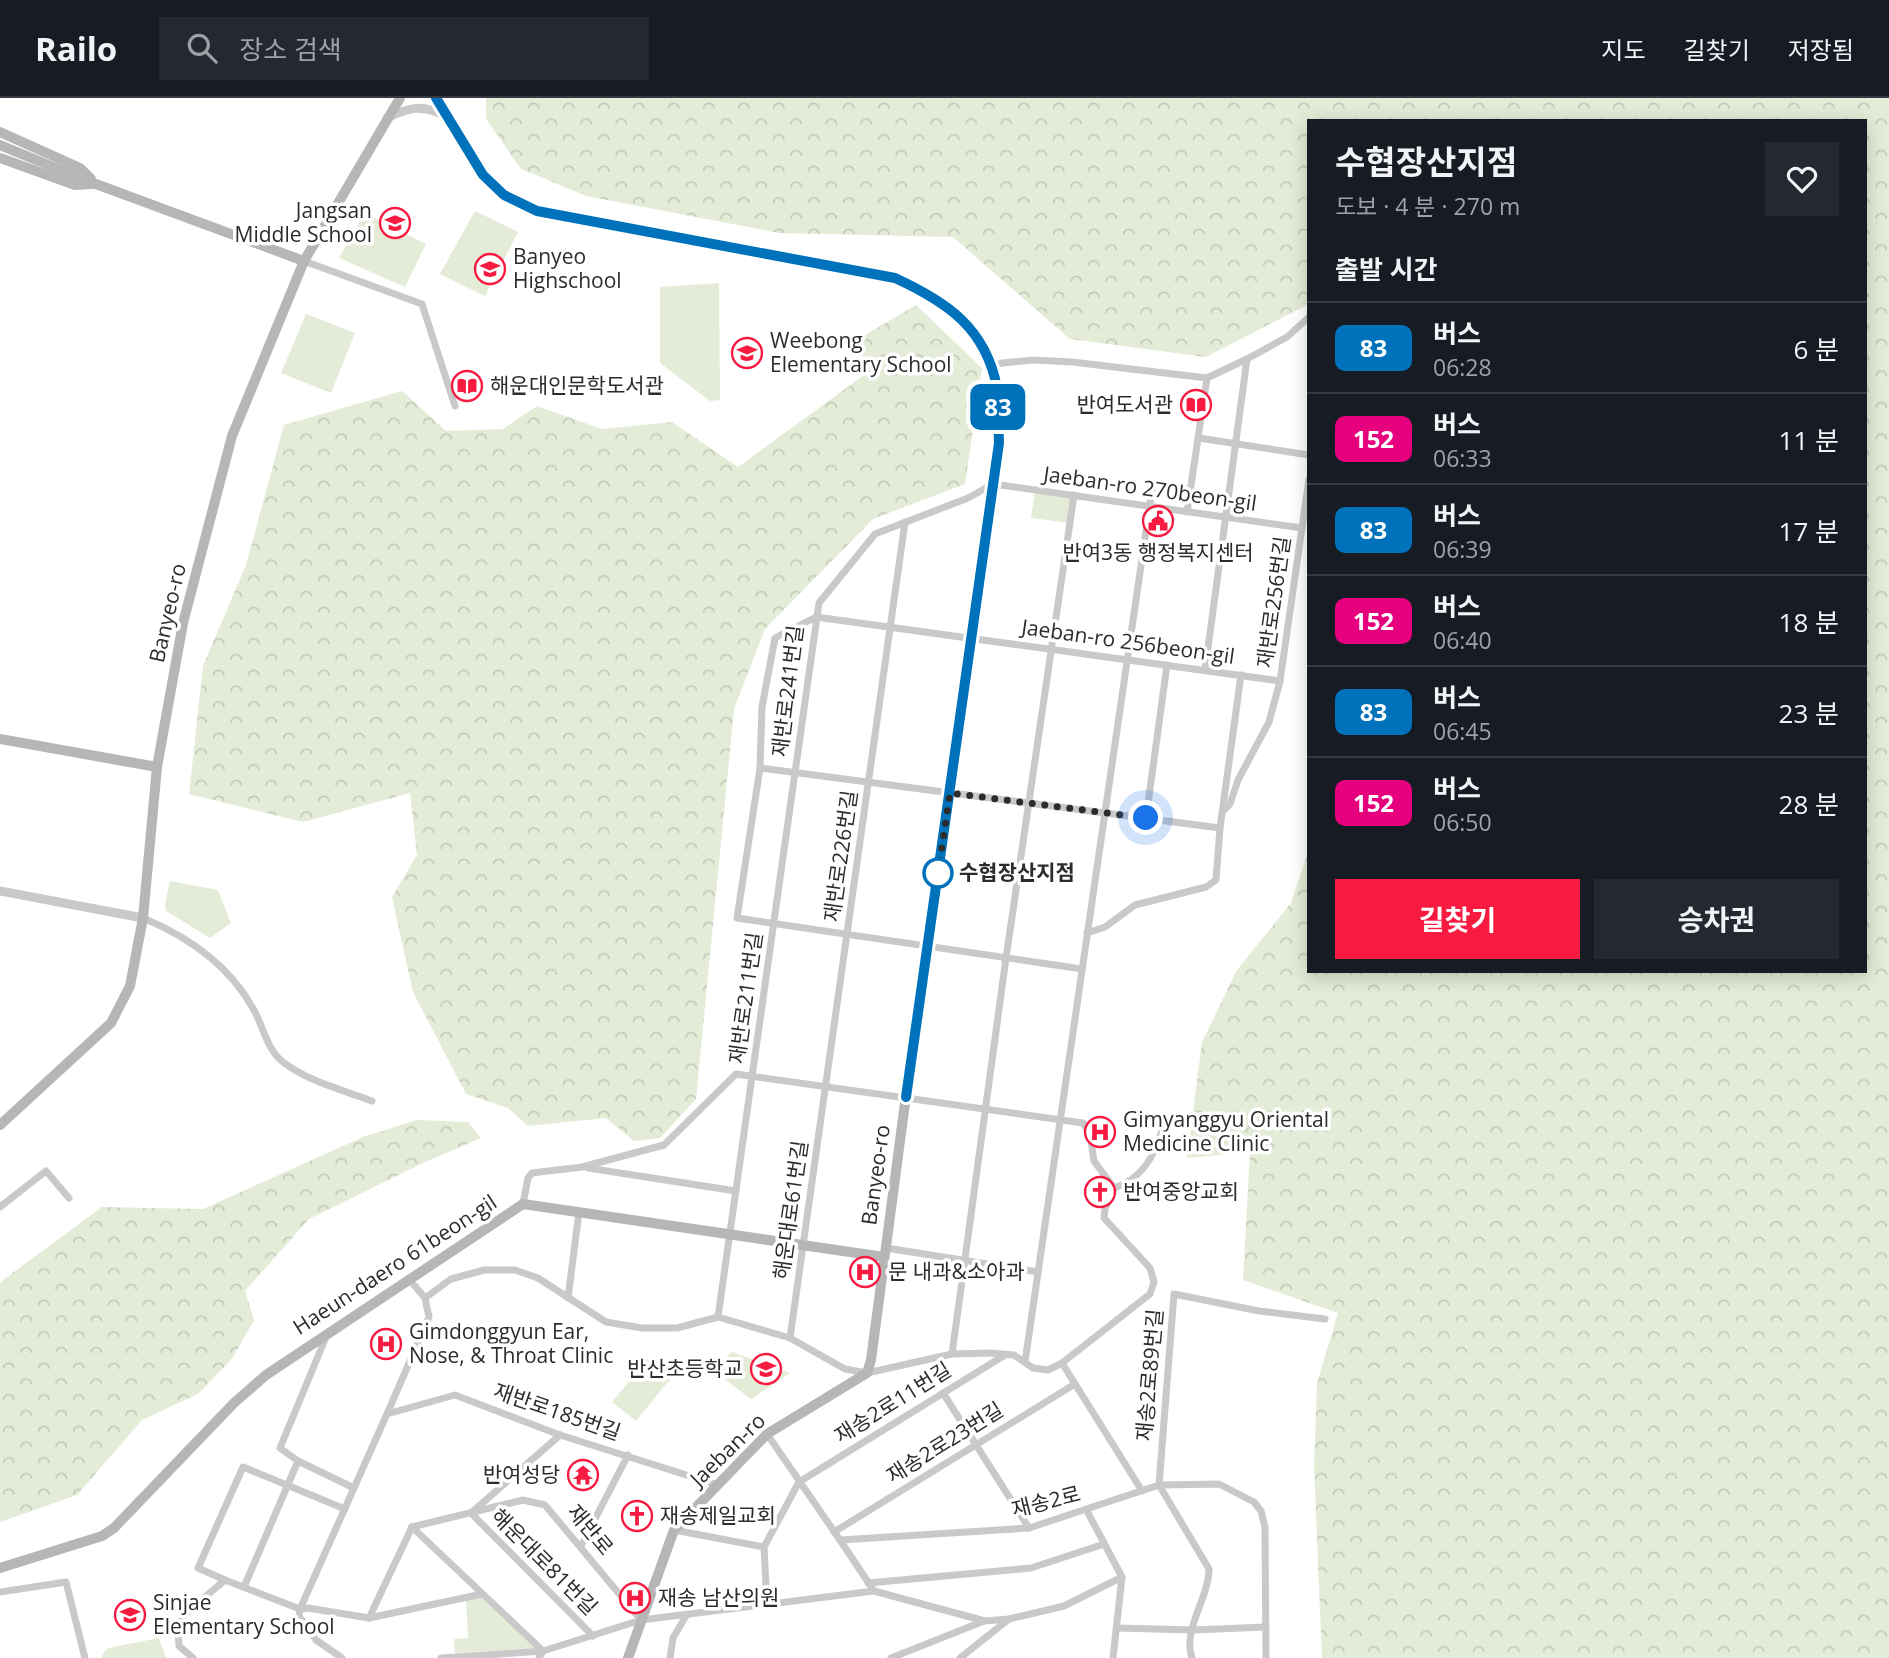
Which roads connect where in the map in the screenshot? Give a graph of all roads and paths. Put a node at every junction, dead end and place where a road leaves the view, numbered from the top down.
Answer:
1 (400, 98) edge
2 (436, 98) edge
3 (443, 98) edge
4 (445, 116) junction
5 (386, 119) junction
6 (0, 132) edge
7 (0, 145) edge
8 (0, 158) edge
9 (90, 181) junction
10 (304, 261) junction
11 (1307, 319) edge
12 (1248, 359) junction
13 (990, 367) junction
14 (1207, 378) junction
15 (455, 406) dead end
16 (1199, 438) junction
17 (1238, 444) junction
18 (1307, 455) edge
19 (993, 484) junction
20 (1152, 490) dead end
21 (1307, 493) edge
22 (1074, 495) junction
23 (1150, 506) junction
24 (1187, 512) junction
25 (1226, 517) junction
26 (905, 522) junction
27 (1302, 528) junction
28 (816, 617) junction
29 (891, 626) junction
30 (971, 637) junction
31 (1053, 648) junction
32 (1129, 659) junction
33 (1167, 665) junction
34 (1205, 670) junction
35 (1241, 675) junction
36 (1280, 681) junction
37 (0, 739) edge
38 (157, 767) junction
39 (761, 768) junction
40 (796, 773) junction
41 (869, 782) junction
42 (950, 793) junction
43 (1031, 803) junction
44 (1223, 811) junction
45 (1107, 813) junction
46 (1146, 818) junction
47 (1220, 828) junction
48 (0, 891) edge
49 (143, 918) junction
50 (774, 924) junction
51 (1087, 933) junction
52 (847, 935) junction
53 (927, 947) junction
54 (1006, 958) junction
55 (1082, 969) junction
56 (753, 1076) junction
57 (826, 1086) junction
58 (906, 1097) junction
59 (372, 1101) dead end
60 (985, 1109) junction
61 (1060, 1119) junction
62 (0, 1125) edge
63 (1163, 1126) dead end
64 (582, 1167) junction
65 (1114, 1188) junction
66 (736, 1191) junction
67 (69, 1198) dead end
68 (523, 1204) junction
69 (0, 1207) edge
70 (579, 1212) junction
71 (730, 1235) junction
72 (803, 1245) junction
73 (885, 1253) junction
74 (965, 1261) junction
75 (1038, 1272) junction
76 (409, 1279) junction
77 (425, 1298) junction
78 (568, 1298) junction
79 (718, 1317) junction
80 (1325, 1319) dead end
81 (328, 1332) junction
82 (790, 1338) junction
83 (952, 1354) junction
84 (1006, 1354) junction
85 (1025, 1362) junction
86 (1062, 1363) junction
87 (867, 1373) junction
88 (1075, 1384) junction
89 (943, 1393) junction
90 (387, 1414) junction
91 (767, 1434) junction
92 (560, 1435) junction
93 (976, 1445) junction
94 (628, 1455) junction
95 (298, 1461) junction
96 (799, 1482) junction
97 (286, 1485) junction
98 (719, 1485) junction
99 (1159, 1485) junction
100 (354, 1488) junction
101 (1142, 1490) junction
102 (345, 1509) junction
103 (1087, 1511) junction
104 (471, 1513) junction
105 (412, 1527) junction
106 (1029, 1528) junction
107 (674, 1530) junction
108 (834, 1532) junction
109 (839, 1540) junction
110 (1104, 1544) junction
111 (581, 1546) junction
112 (764, 1547) junction
113 (0, 1568) edge
114 (1122, 1577) junction
115 (226, 1580) junction
116 (868, 1583) junction
117 (244, 1587) junction
118 (0, 1591) edge
119 (874, 1591) junction
120 (482, 1594) junction
121 (767, 1604) junction
122 (300, 1609) junction
123 (687, 1614) junction
124 (369, 1618) junction
125 (1009, 1619) junction
126 (641, 1620) junction
127 (985, 1621) junction
128 (1266, 1627) junction
129 (1117, 1628) junction
130 (1193, 1630) junction
131 (593, 1636) junction
132 (541, 1655) edge
133 (454, 1657) edge
134 (85, 1658) edge
135 (193, 1658) edge
136 (342, 1658) edge
137 (441, 1658) edge
138 (628, 1658) edge
139 (670, 1658) edge
140 (891, 1658) edge
141 (960, 1658) edge
142 (1113, 1658) edge
143 (1192, 1658) edge
144 (1266, 1658) edge

1 - 5 main road, Banyeo-ro
2 - 4 main road
3 - 4 street
4 - 5 street
4 - 13 main road
5 - 10 main road, Banyeo-ro
6 - 9 main road
7 - 9 main road
8 - 9 main road
9 - 10 main road
10 - 15 street
10 - 38 main road, Banyeo-ro
11 - 12 street
12 - 14 street
12 - 17 street
13 - 14 street
13 - 19 main road
14 - 16 street
16 - 17 street
16 - 24 street
17 - 18 street
17 - 25 street
19 - 22 street, Jaeban-ro 270beon-gil
19 - 26 street
19 - 30 main road
20 - 23 street
21 - 27 street, 재반로256번길
22 - 23 street, Jaeban-ro 270beon-gil
22 - 31 street
23 - 24 street, Jaeban-ro 270beon-gil
23 - 32 street
24 - 25 street, Jaeban-ro 270beon-gil
25 - 27 street, Jaeban-ro 270beon-gil
25 - 34 street
26 - 28 street
26 - 29 street
27 - 36 street, 재반로256번길
28 - 29 street, Jaeban-ro 256beon-gil
28 - 39 street, 재반로241번길
28 - 40 street, 재반로241번길
29 - 30 street, Jaeban-ro 256beon-gil
29 - 41 street
30 - 31 street, Jaeban-ro 256beon-gil
30 - 42 main road
31 - 32 street, Jaeban-ro 256beon-gil
31 - 43 street
32 - 33 street, Jaeban-ro 256beon-gil
32 - 45 street
33 - 34 street, Jaeban-ro 256beon-gil
33 - 46 street
34 - 35 street, Jaeban-ro 256beon-gil
35 - 36 street, Jaeban-ro 256beon-gil
35 - 44 street
36 - 44 street, 재반로256번길
37 - 38 main road
38 - 49 main road, Banyeo-ro
39 - 40 street, 재반로241번길
39 - 50 street, 재반로226번길
40 - 41 street, 재반로241번길
40 - 50 street
41 - 42 street, 재반로241번길
41 - 52 street, 재반로226번길
42 - 43 street, 재반로241번길
42 - 53 main road
43 - 45 street, 재반로241번길
43 - 54 street
44 - 47 street
45 - 46 street, 재반로241번길
45 - 51 street
46 - 47 street, 재반로241번길
47 - 51 street
48 - 49 street
49 - 59 street
49 - 62 main road, Banyeo-ro
50 - 52 street, 재반로226번길
50 - 56 street, 재반로211번길
51 - 55 street
52 - 53 street, 재반로226번길
52 - 57 street
53 - 54 street, 재반로226번길
53 - 58 main road
54 - 55 street, 재반로226번길
54 - 60 street
55 - 61 street
56 - 57 street, 재반로211번길
56 - 64 street, 재반로211번길
56 - 66 street
57 - 58 street, 재반로211번길
57 - 72 street, 해운대로61번길
58 - 60 street, 재반로211번길
58 - 73 main road, Banyeo-ro
60 - 61 street, 재반로211번길
60 - 74 street
61 - 65 street, 재반로211번길
61 - 75 street
63 - 65 street
64 - 66 street
64 - 68 street, 재반로211번길
65 - 86 street
66 - 71 street
67 - 69 street
68 - 70 main road, Haeun-daero 61beon-gil
68 - 76 main road, Haeun-daero 61beon-gil
70 - 71 main road, Haeun-daero 61beon-gil
70 - 78 street
71 - 72 main road, Haeun-daero 61beon-gil
71 - 79 street
72 - 73 main road, Haeun-daero 61beon-gil
72 - 82 street, 해운대로61번길
73 - 74 street
73 - 87 main road
74 - 75 street
74 - 83 street
75 - 85 street
76 - 77 street
76 - 81 main road, Haeun-daero 61beon-gil
77 - 78 street
77 - 90 street
78 - 79 street
79 - 82 street
80 - 99 street, 재송2로89번길
81 - 95 street
81 - 113 main road, Haeun-daero 61beon-gil
82 - 87 street
83 - 84 street
83 - 87 street
84 - 85 street
84 - 89 street, 재송2로11번길
85 - 86 street
86 - 88 street
87 - 91 main road, Jaeban-ro
88 - 93 street, 재송2로23번길
88 - 101 street
89 - 93 street
89 - 96 street, 재송2로11번길
90 - 92 street, 재반로185번길
90 - 100 street
91 - 96 street
91 - 98 main road, Jaeban-ro
92 - 94 street, 재반로185번길
92 - 104 street
93 - 106 street
93 - 108 street, 재송2로23번길
94 - 98 street, 재반로185번길
94 - 111 street
95 - 97 street
95 - 100 street
96 - 108 street
96 - 112 street
97 - 102 street
97 - 115 street
97 - 117 street
98 - 107 main road, Jaeban-ro
99 - 101 street, 재송2로
99 - 128 street, 재송2로
99 - 130 street
100 - 102 street
101 - 103 street, 재송2로
102 - 122 street
103 - 106 street, 재송2로
103 - 110 street
104 - 105 street, 재반로
104 - 111 street, 재반로
104 - 131 street, 해운대로81번길
105 - 120 street
105 - 124 street
106 - 109 street, 재송2로
107 - 112 street
107 - 126 main road, Jaeban-ro
108 - 109 street
109 - 116 street
110 - 114 street
110 - 116 street
111 - 126 street, 재반로
112 - 121 street
114 - 125 street
114 - 129 street
115 - 117 street
115 - 135 street
116 - 119 street
117 - 122 street
118 - 134 street
119 - 121 street
119 - 127 street
120 - 124 street
120 - 132 street
121 - 123 street
122 - 124 street
122 - 136 street
123 - 126 street
123 - 139 street
125 - 127 street
125 - 141 street
126 - 131 street
126 - 138 main road, Jaeban-ro
127 - 140 street
128 - 130 street
128 - 144 street, 재송2로
129 - 130 street
129 - 142 street
130 - 143 street
131 - 132 street
132 - 133 street
133 - 137 street

